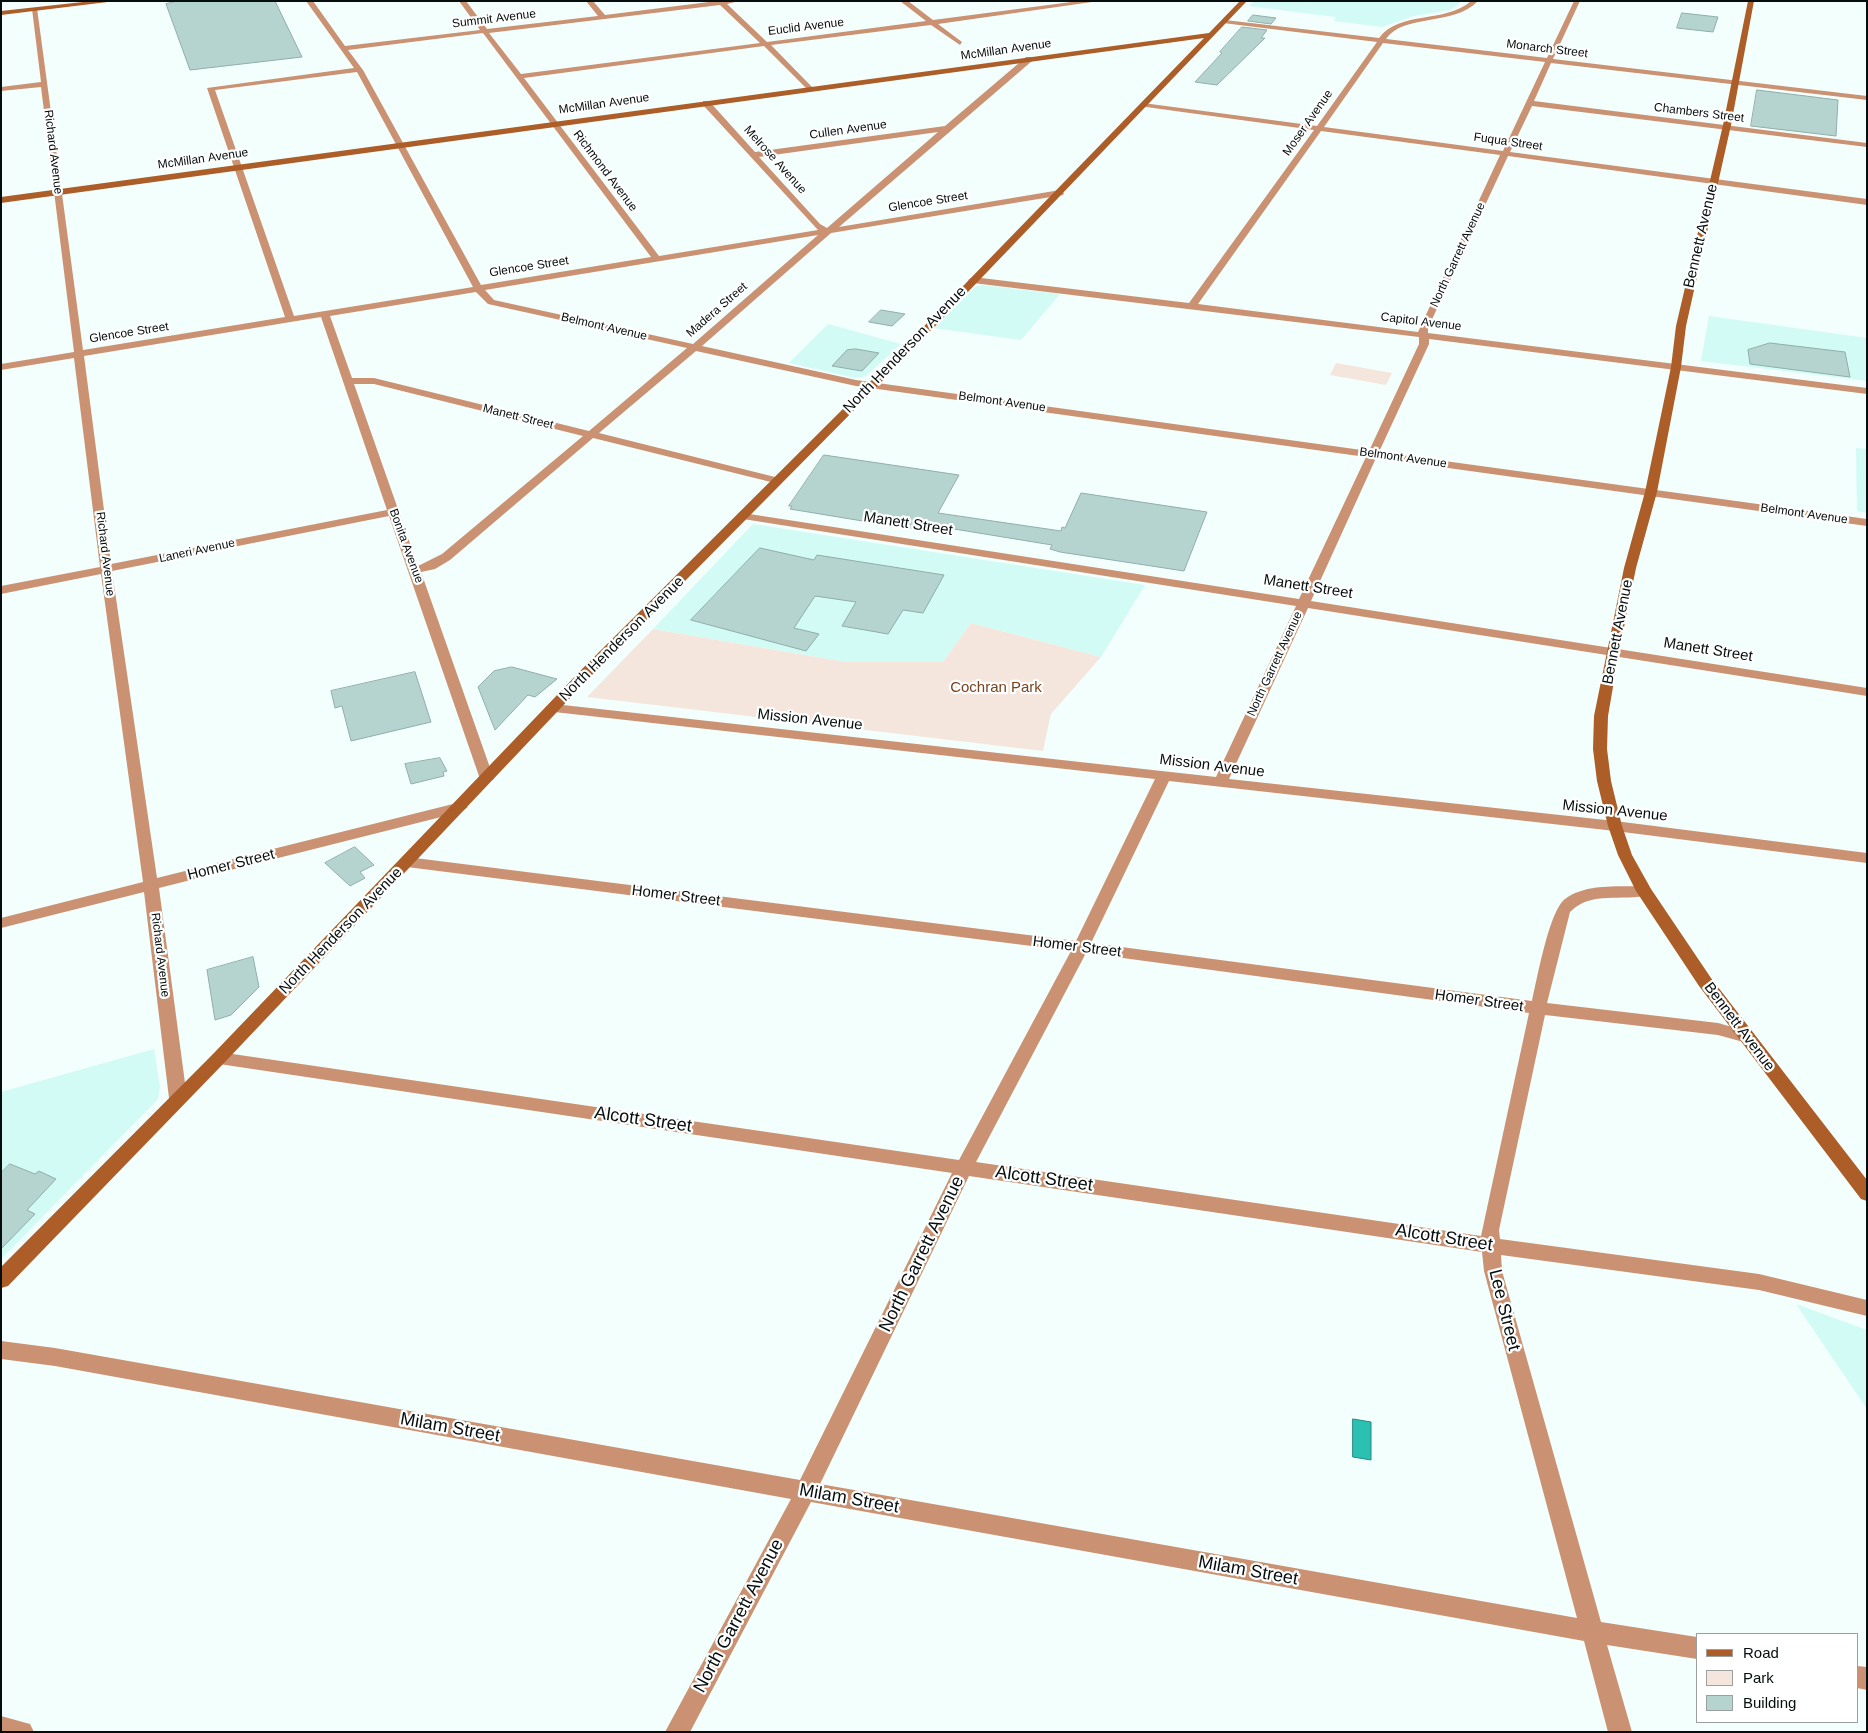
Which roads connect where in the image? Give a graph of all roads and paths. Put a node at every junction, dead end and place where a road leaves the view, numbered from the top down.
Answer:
1 (112, 1) edge
2 (310, 1) edge
3 (462, 1) edge
4 (589, 1) edge
5 (736, 1) edge
6 (902, 1) edge
7 (1096, 1) edge
8 (1244, 1) edge
9 (1475, 1) edge
10 (1577, 1) edge
11 (1751, 1) edge
12 (721, 2) edge
13 (34, 9) junction
14 (1, 13) edge
15 (604, 17) junction
16 (932, 22) junction
17 (1225, 22) junction
18 (485, 32) junction
19 (1211, 35) junction
20 (1382, 40) junction
21 (767, 43) junction
22 (960, 43) dead end
23 (345, 48) junction
24 (1029, 59) junction
25 (1548, 60) junction
26 (358, 70) junction
27 (519, 76) junction
28 (1736, 82) junction
29 (45, 84) junction
30 (1, 89) edge
31 (809, 89) junction
32 (1867, 98) edge
33 (706, 103) junction
34 (1529, 103) junction
35 (1146, 105) junction
36 (556, 124) junction
37 (947, 128) junction
38 (1319, 128) junction
39 (1726, 128) junction
40 (400, 145) junction
41 (1867, 146) edge
42 (1505, 153) junction
43 (753, 155) junction
44 (238, 167) junction
45 (1713, 181) junction
46 (59, 192) junction
47 (1060, 193) junction
48 (1, 200) edge
49 (1867, 202) edge
50 (826, 231) junction
51 (657, 259) junction
52 (973, 280) junction
53 (478, 288) junction
54 (1192, 306) junction
55 (324, 313) junction
56 (290, 319) junction
57 (1423, 336) junction
58 (694, 347) junction
59 (80, 354) junction
60 (1, 367) edge
61 (1676, 367) junction
62 (348, 381) junction
63 (874, 384) junction
64 (1867, 391) edge
65 (591, 435) junction
66 (1373, 454) junction
67 (776, 480) junction
68 (1651, 492) junction
69 (393, 512) junction
70 (744, 516) junction
71 (1867, 523) edge
72 (106, 569) junction
73 (415, 570) junction
74 (1, 590) edge
75 (1303, 603) junction
76 (1613, 652) junction
77 (1867, 692) edge
78 (554, 708) junction
79 (1164, 776) junction
80 (487, 779) junction
81 (1220, 783) junction
82 (461, 807) junction
83 (1615, 826) junction
84 (1867, 858) edge
85 (407, 862) junction
86 (151, 885) junction
87 (1644, 892) junction
88 (1, 923) edge
89 (1081, 948) junction
90 (1538, 1008) junction
91 (1747, 1037) junction
92 (219, 1058) junction
93 (178, 1098) junction
94 (964, 1167) junction
95 (1867, 1194) edge
96 (1490, 1245) junction
97 (1, 1280) edge
98 (1867, 1308) edge
99 (1, 1350) edge
100 (806, 1491) junction
101 (1592, 1632) junction
102 (1696, 1648) edge
103 (1, 1728) edge
104 (22, 1732) edge
105 (677, 1732) edge
106 (1620, 1732) edge

1 - 13 street
2 - 23 street, Belmont Avenue
3 - 18 street, Richmond Avenue
4 - 15 street
5 - 12 street, Summit Avenue
6 - 16 street
7 - 16 street, Euclid Avenue
8 - 17 street, North Henderson Avenue
9 - 20 street, Moser Avenue
10 - 25 street, North Garrett Avenue
11 - 28 street, Bennett Avenue
12 - 15 street, Summit Avenue
12 - 21 street
13 - 14 street
13 - 29 street, Richard Avenue
15 - 18 street, Summit Avenue
16 - 21 street, Euclid Avenue
16 - 22 street
17 - 19 street, North Henderson Avenue
17 - 20 street, Monarch Street
18 - 23 street, Summit Avenue
18 - 27 street, Richmond Avenue
19 - 24 street, McMillan Avenue
19 - 35 street, North Henderson Avenue
20 - 25 street, Monarch Street
20 - 38 street, Moser Avenue
21 - 27 street, Euclid Avenue
21 - 31 street
23 - 26 street, Belmont Avenue
24 - 31 street, McMillan Avenue
24 - 37 street, Madera Street
25 - 28 street, Monarch Street
25 - 34 street, North Garrett Avenue
26 - 40 street, Belmont Avenue
26 - 44 street
27 - 36 street, Richmond Avenue
28 - 32 street, Monarch Street
28 - 39 street, Bennett Avenue
29 - 30 street
29 - 46 street, Richard Avenue
31 - 33 street, McMillan Avenue
33 - 36 street, McMillan Avenue
33 - 43 street, Melrose Avenue
34 - 39 street, Chambers Street
34 - 42 street, North Garrett Avenue
35 - 38 street, Fuqua Street
35 - 47 street, North Henderson Avenue
36 - 40 street, McMillan Avenue
36 - 51 street, Richmond Avenue
37 - 43 street, Cullen Avenue
37 - 50 street, Madera Street
38 - 42 street, Fuqua Street
38 - 54 street, Moser Avenue
39 - 41 street, Chambers Street
39 - 45 street, Bennett Avenue
40 - 44 street, McMillan Avenue
40 - 53 street, Belmont Avenue
42 - 45 street, Fuqua Street
42 - 57 street, North Garrett Avenue
43 - 50 street, Melrose Avenue
44 - 46 street, McMillan Avenue
44 - 56 street
45 - 49 street, Fuqua Street
45 - 61 street, Bennett Avenue
46 - 48 street, McMillan Avenue
46 - 59 street, Richard Avenue
47 - 50 street, Glencoe Street
47 - 52 street, North Henderson Avenue
50 - 51 street, Glencoe Street
50 - 58 street, Madera Street
51 - 53 street, Glencoe Street
52 - 54 street, Capitol Avenue
52 - 63 street, North Henderson Avenue
53 - 55 street, Glencoe Street
53 - 58 street, Belmont Avenue
54 - 57 street, Capitol Avenue
55 - 56 street, Glencoe Street
55 - 62 street, Bonita Avenue
56 - 59 street, Glencoe Street
57 - 61 street, Capitol Avenue
57 - 66 street, North Garrett Avenue
58 - 63 street, Belmont Avenue
58 - 65 street, Madera Street
59 - 60 street, Glencoe Street
59 - 72 street, Richard Avenue
61 - 64 street, Capitol Avenue
61 - 68 street, Bennett Avenue
62 - 65 street, Manett Street
62 - 69 street, Bonita Avenue
63 - 66 street, Belmont Avenue
63 - 67 street, North Henderson Avenue
65 - 67 street, Manett Street
65 - 73 street, Madera Street
66 - 68 street, Belmont Avenue
66 - 75 street, North Garrett Avenue
67 - 70 street, North Henderson Avenue
68 - 71 street, Belmont Avenue
68 - 76 street, Bennett Avenue
69 - 72 street, Laneri Avenue
69 - 73 street, Bonita Avenue
70 - 75 street, Manett Street
70 - 78 street, North Henderson Avenue
72 - 74 street, Laneri Avenue
72 - 86 street, Richard Avenue
73 - 80 street, Bonita Avenue
75 - 76 street, Manett Street
75 - 81 street, North Garrett Avenue
76 - 77 street, Manett Street
76 - 83 street, Bennett Avenue
78 - 79 street, Mission Avenue
78 - 80 street, North Henderson Avenue
79 - 81 street, Mission Avenue
79 - 89 street, North Garrett Avenue
80 - 82 street, North Henderson Avenue
81 - 83 street, Mission Avenue
82 - 85 street, North Henderson Avenue
82 - 86 street, Homer Street
83 - 84 street, Mission Avenue
83 - 87 street, Bennett Avenue
85 - 89 street, Homer Street
85 - 92 street, North Henderson Avenue
86 - 88 street, Homer Street
86 - 93 street, Richard Avenue
87 - 90 street, Lee Street
87 - 91 street, Bennett Avenue
89 - 90 street, Homer Street
89 - 94 street, North Garrett Avenue
90 - 91 street, Homer Street
90 - 96 street, Lee Street
91 - 95 street, Bennett Avenue
92 - 93 street, North Henderson Avenue
92 - 94 street, Alcott Street
93 - 97 street, North Henderson Avenue
94 - 96 street, Alcott Street
94 - 100 street, North Garrett Avenue
96 - 98 street, Alcott Street
96 - 101 street, Lee Street
99 - 100 street, Milam Street
100 - 101 street, Milam Street
100 - 105 street, North Garrett Avenue
101 - 102 street, Milam Street
101 - 106 street, Lee Street
103 - 104 street

